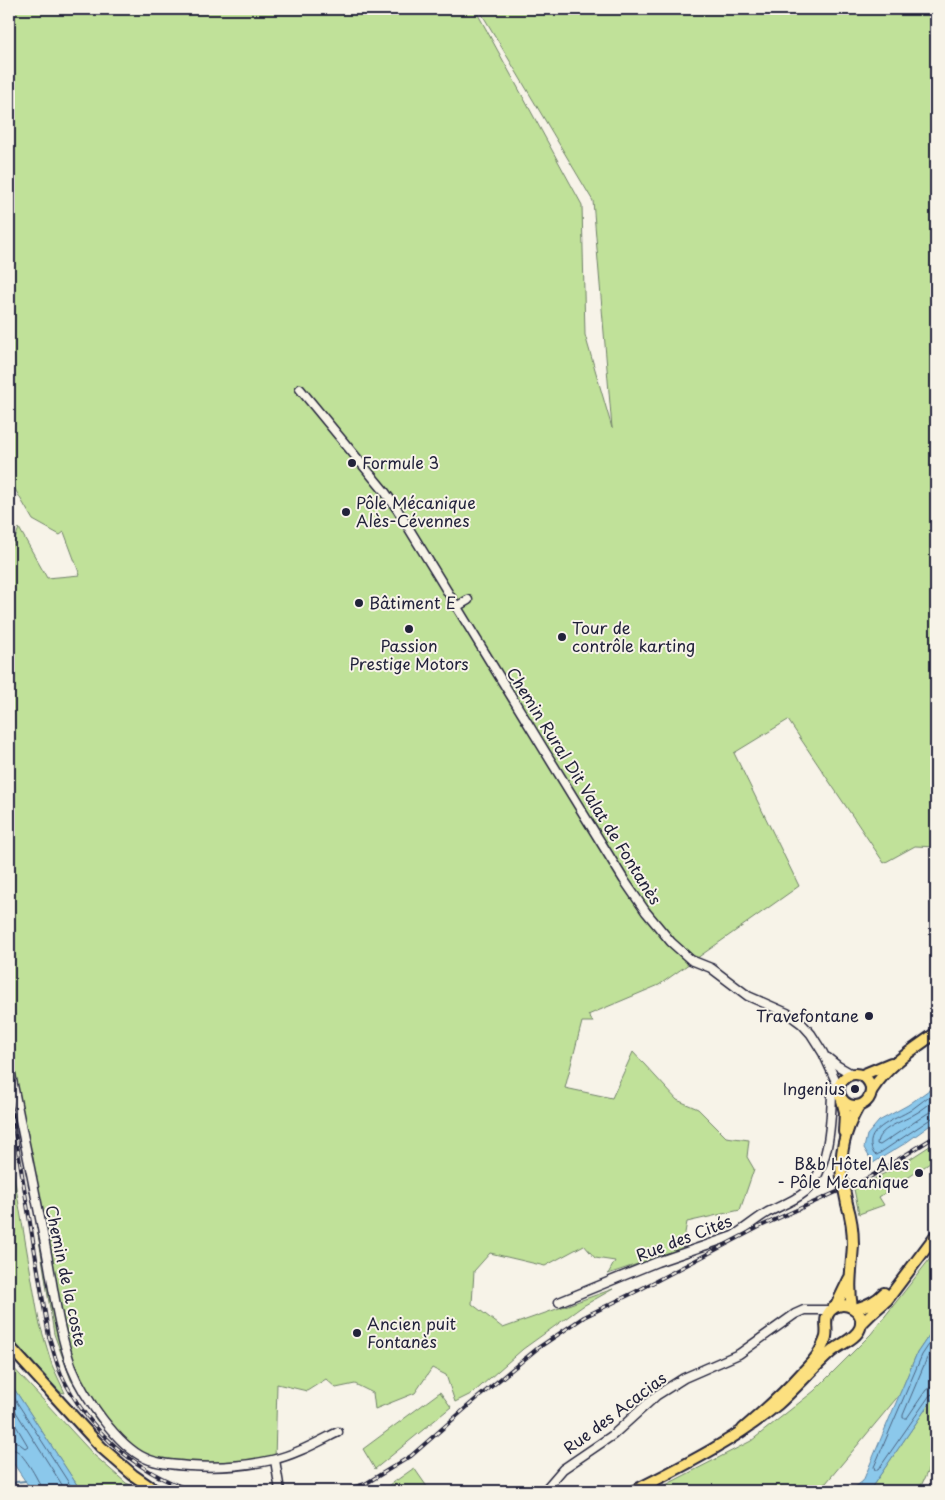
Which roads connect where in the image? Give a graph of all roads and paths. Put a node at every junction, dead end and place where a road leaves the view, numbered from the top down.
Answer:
1 (300, 390) dead end
2 (468, 600) dead end
3 (456, 607) junction
4 (936, 1033) edge
5 (823, 1053) junction
6 (898, 1059) junction
7 (9, 1064) edge
8 (857, 1074) junction
9 (872, 1090) junction
10 (840, 1093) junction
11 (858, 1107) junction
12 (844, 1141) junction
13 (936, 1235) edge
14 (910, 1268) junction
15 (849, 1279) junction
16 (559, 1302) dead end
17 (834, 1308) junction
18 (854, 1308) junction
19 (814, 1310) junction
20 (826, 1324) junction
21 (861, 1324) junction
22 (848, 1340) junction
23 (9, 1346) edge
24 (743, 1429) junction
25 (338, 1432) dead end
26 (274, 1460) junction
27 (156, 1491) edge
28 (280, 1491) edge
29 (544, 1491) edge
30 (634, 1491) edge

1 - 3 street, Chemin Rural Dit Valat de Fontanès
2 - 3 street
3 - 5 street, Chemin Rural Dit Valat de Fontanès
4 - 6 main road
5 - 8 street, Chemin Rural Dit Valat de Fontanès
5 - 10 street, Chemin Rural Dit Valat de Fontanès
6 - 8 main road
6 - 9 main road
7 - 26 street, Chemin de la coste
8 - 9 main road
8 - 10 main road
9 - 11 main road
10 - 11 main road
10 - 12 main road
10 - 16 street, Rue des Cités
11 - 12 main road
12 - 15 main road, bridge
13 - 14 main road
14 - 18 main road
14 - 21 main road
15 - 17 main road
15 - 18 main road
17 - 18 main road
17 - 19 street, Rue des Acacias
17 - 20 main road
18 - 21 main road
19 - 20 street
19 - 29 street, Rue des Acacias
20 - 22 main road
20 - 24 main road
21 - 22 main road
22 - 24 main road
23 - 27 main road
24 - 30 main road
25 - 26 street, Chemin de la coste
26 - 28 street

